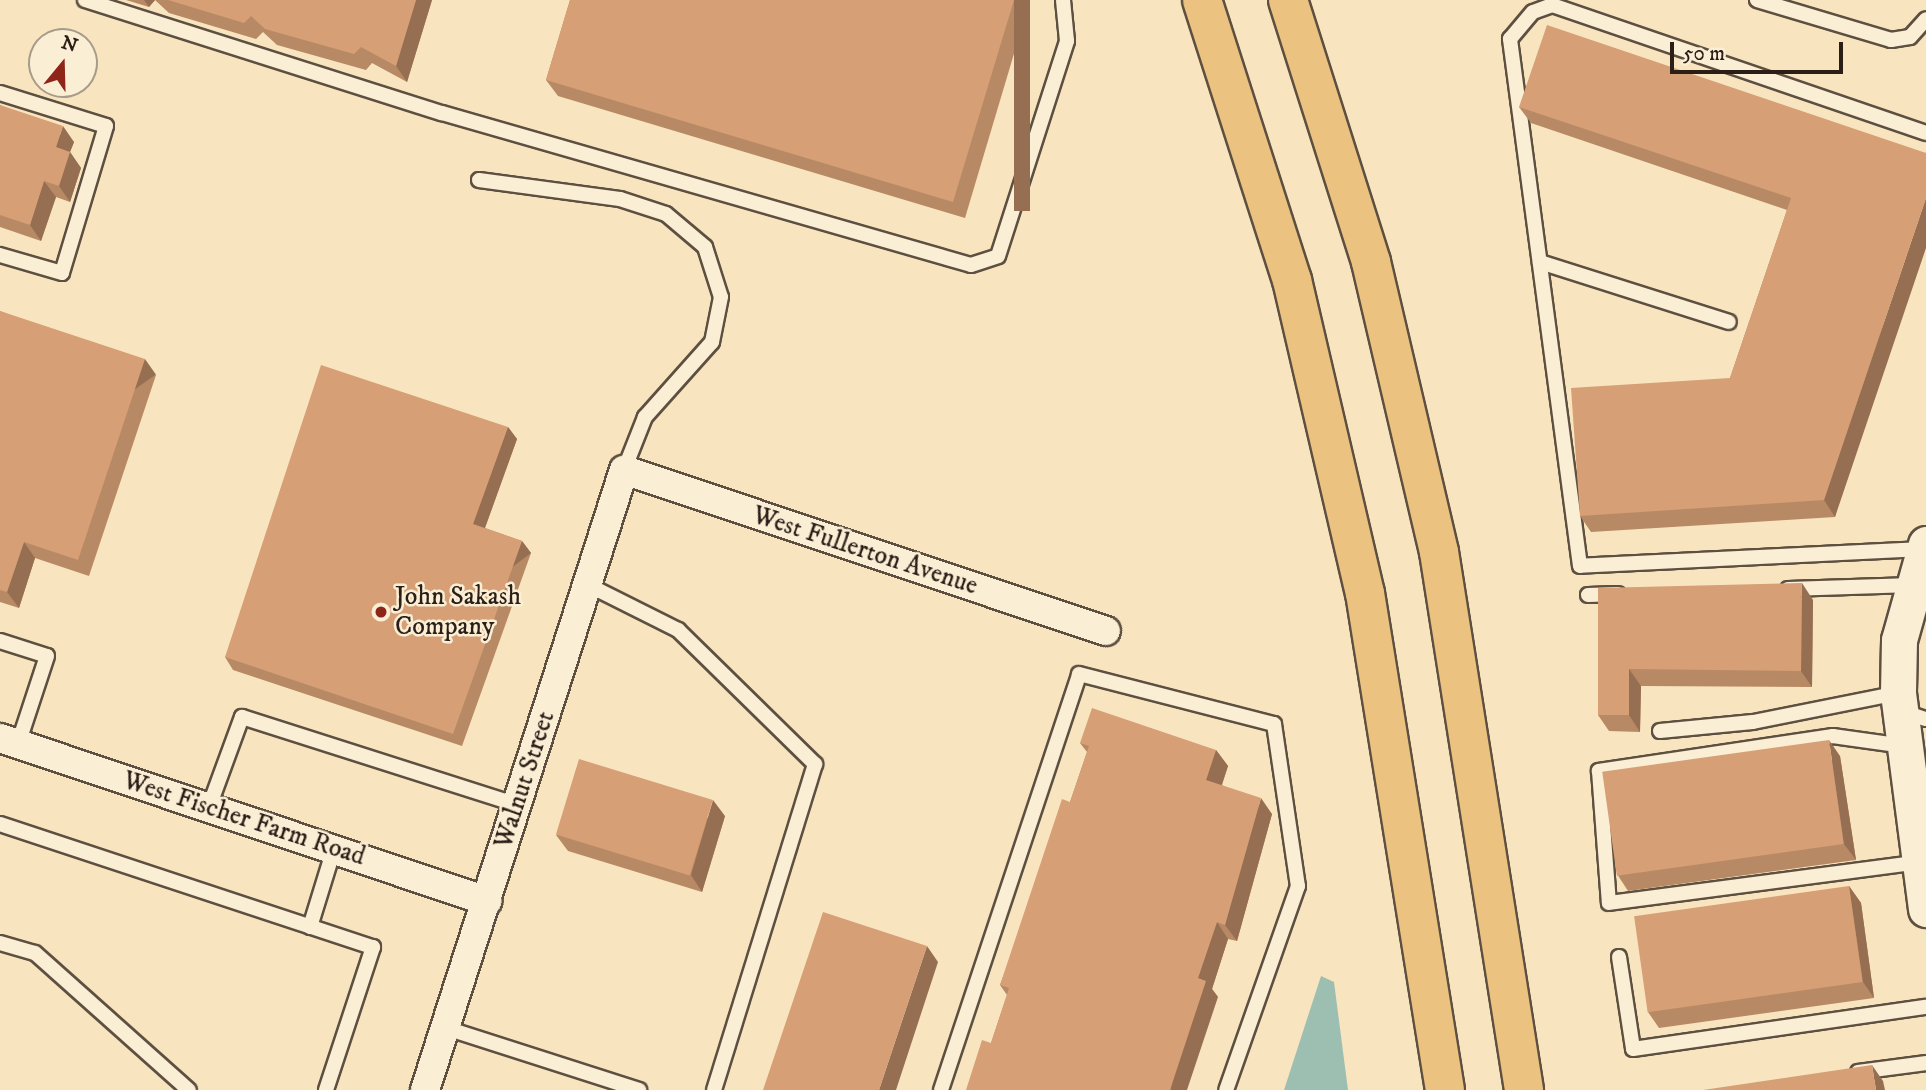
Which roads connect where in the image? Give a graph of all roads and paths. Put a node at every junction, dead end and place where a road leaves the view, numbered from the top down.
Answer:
1 (85, 0) edge
2 (1063, 0) edge
3 (1202, 0) edge
4 (1288, 0) edge
5 (1757, 0) edge
6 (1926, 19) edge
7 (0, 93) edge
8 (1926, 133) edge
9 (479, 180) dead end
10 (0, 255) edge
11 (1540, 262) junction
12 (1730, 322) dead end
13 (624, 470) junction
14 (1921, 565) edge
15 (588, 585) junction
16 (1764, 589) edge
17 (1642, 593) edge
18 (1588, 595) dead end
19 (1106, 631) dead end
20 (0, 641) edge
21 (1908, 708) edge
22 (1660, 731) dead end
23 (9, 741) edge
24 (1904, 746) junction
25 (518, 805) junction
26 (209, 807) junction
27 (0, 824) edge
28 (334, 849) junction
29 (1920, 862) junction
30 (487, 901) junction
31 (1926, 909) edge
32 (310, 927) junction
33 (0, 943) edge
34 (1619, 957) dead end
35 (1926, 1007) edge
36 (446, 1028) junction
37 (1926, 1063) edge
38 (1839, 1075) edge
39 (185, 1089) edge
40 (326, 1090) edge
41 (425, 1090) edge
42 (639, 1090) edge
43 (714, 1090) edge
44 (940, 1090) edge
45 (1226, 1090) edge
46 (1445, 1090) edge
47 (1524, 1090) edge

1 - 2 lane
3 - 46 highway
4 - 47 highway
5 - 6 lane
7 - 10 lane
8 - 11 lane
9 - 13 lane
11 - 12 lane
11 - 14 lane
13 - 15 street, Walnut Street
13 - 19 street, West Fullerton Avenue
14 - 16 lane
14 - 21 street
15 - 25 street, Walnut Street
15 - 43 lane
17 - 18 lane
20 - 23 lane
21 - 22 lane
21 - 24 street
23 - 26 street, West Fischer Farm Road
24 - 29 street
24 - 29 lane
25 - 26 lane
25 - 30 street, Walnut Street
26 - 28 street, West Fischer Farm Road
27 - 32 lane
28 - 30 street, West Fischer Farm Road
28 - 32 lane
29 - 31 street
30 - 36 street, Walnut Street
32 - 40 lane
33 - 39 lane
34 - 35 lane
36 - 41 street, Walnut Street
36 - 42 lane
37 - 38 lane
44 - 45 lane

